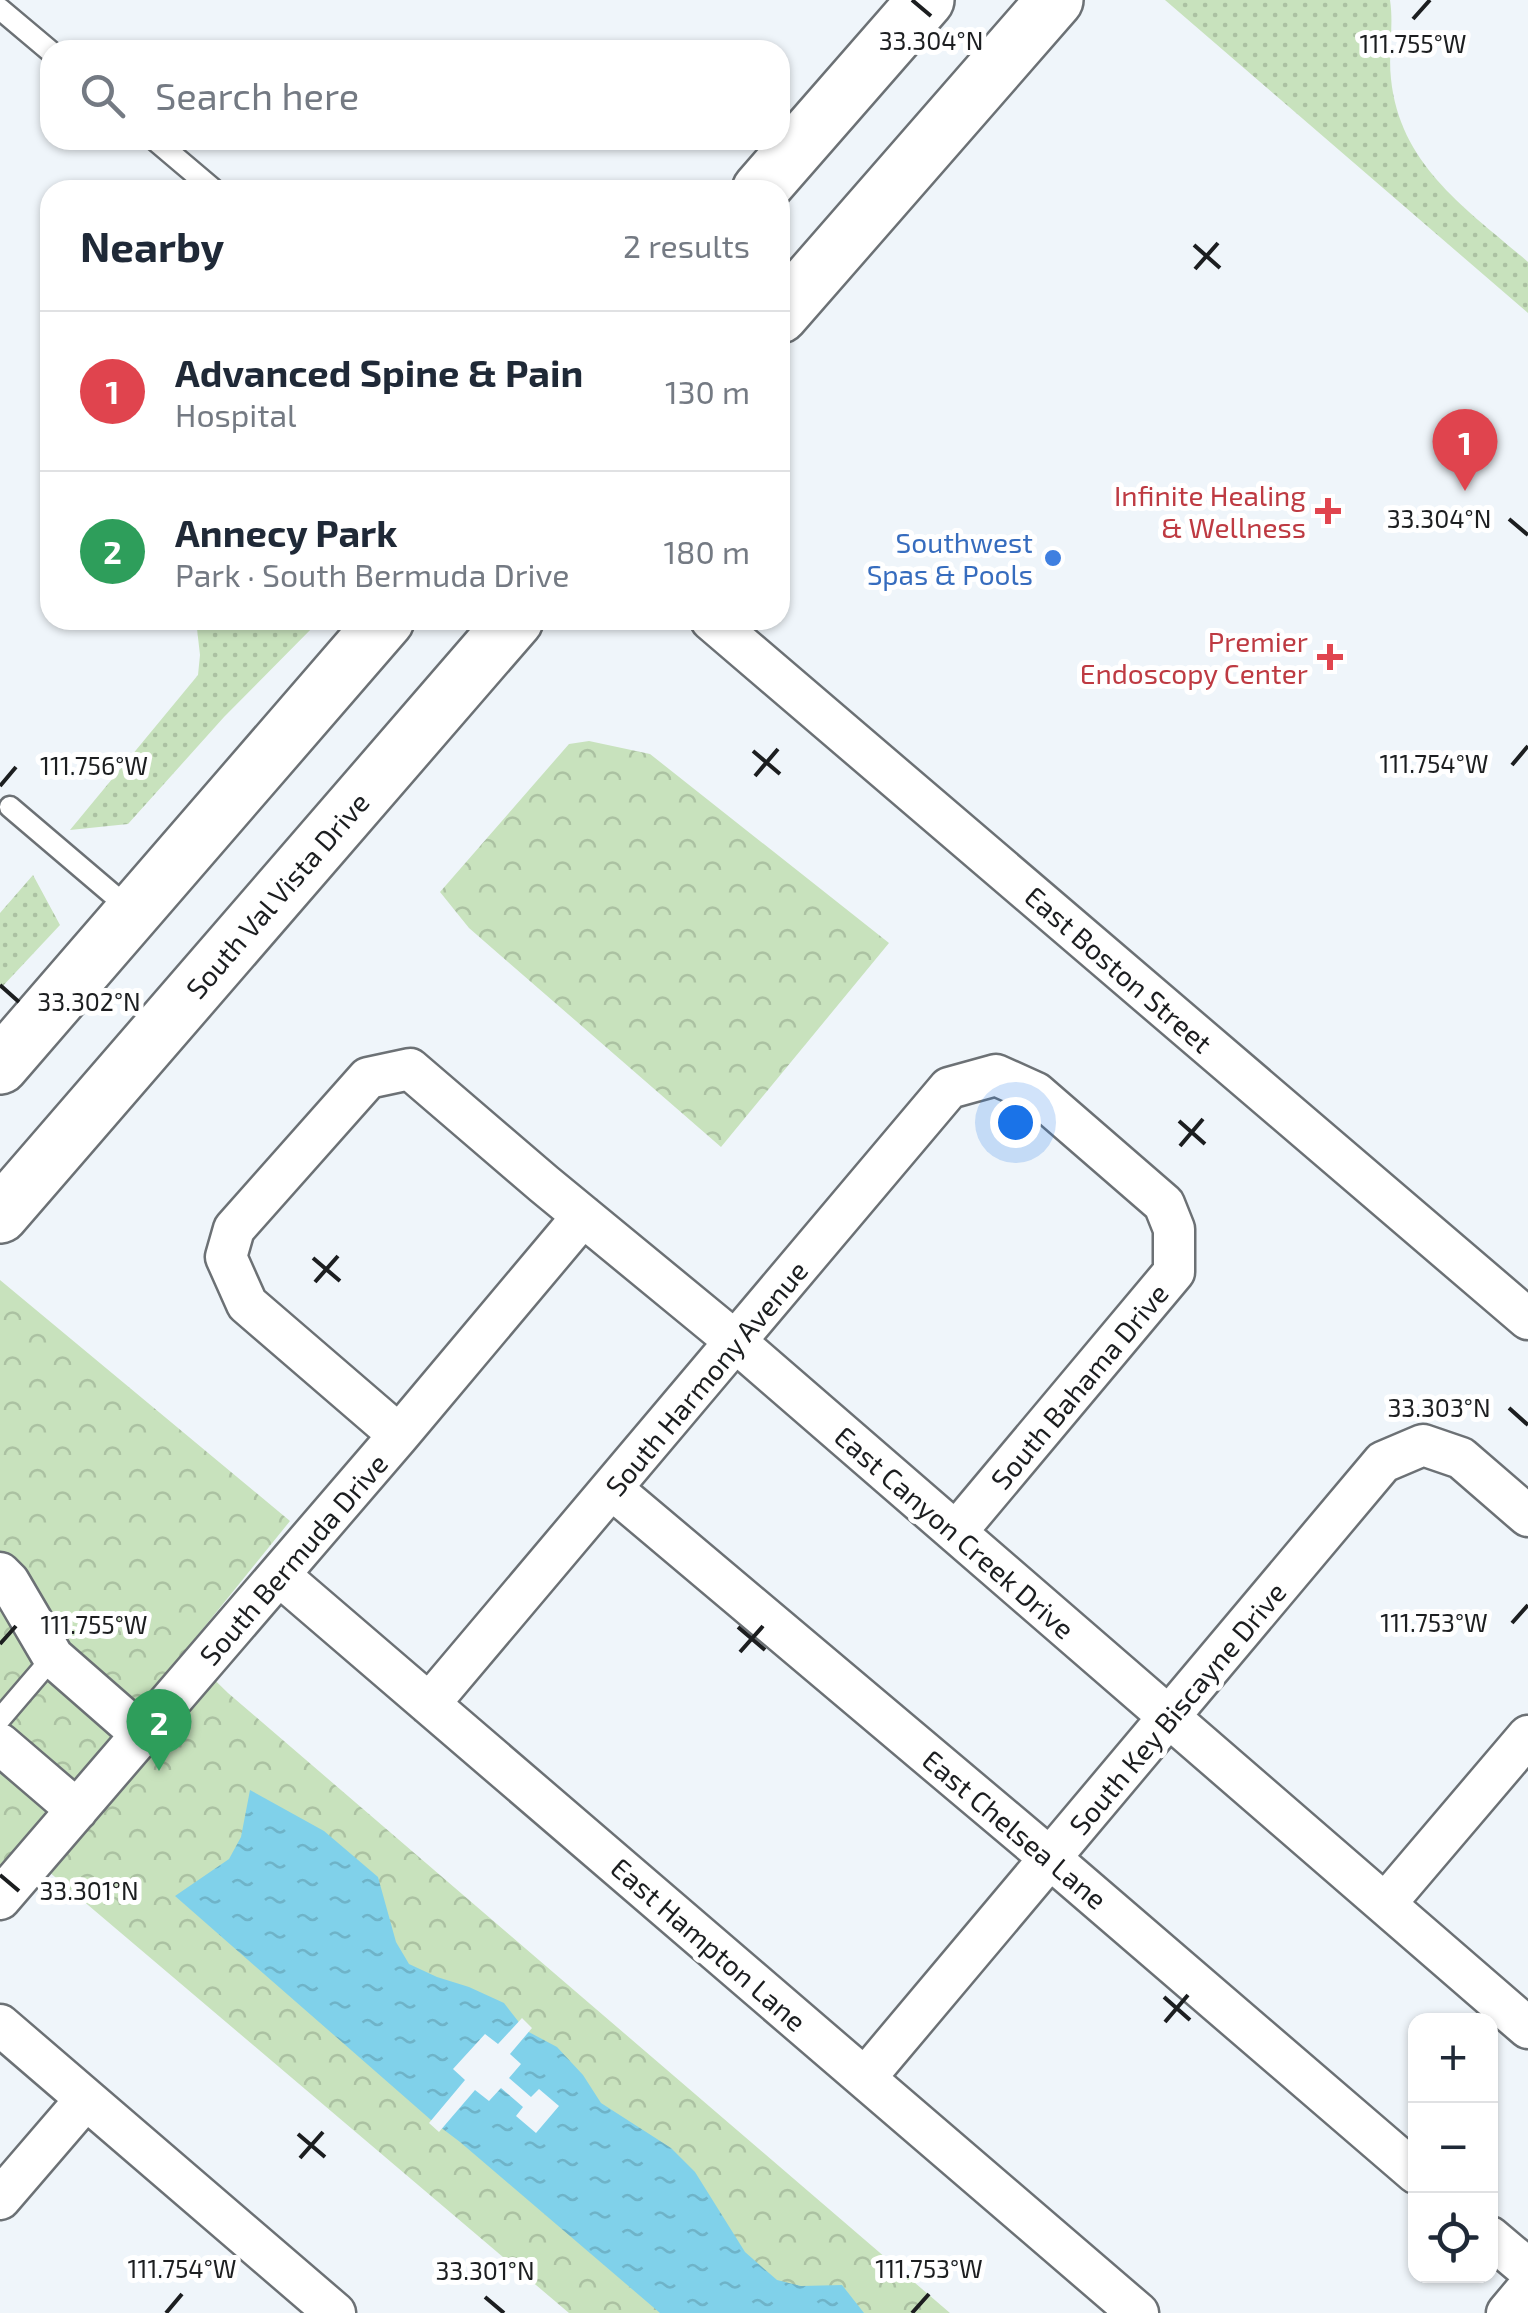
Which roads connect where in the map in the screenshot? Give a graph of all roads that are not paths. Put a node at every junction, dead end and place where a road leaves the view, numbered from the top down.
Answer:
1 (926, 0) edge
2 (1055, 0) edge
3 (2, 14) edge
4 (40, 44) edge
5 (167, 150) edge
6 (202, 180) edge
7 (769, 180) edge
8 (790, 304) edge
9 (377, 630) edge
10 (506, 630) edge
11 (723, 630) edge
12 (10, 808) dead end
13 (134, 912) junction
14 (0, 1066) edge
15 (0, 1216) edge
16 (583, 1216) junction
17 (1174, 1229) joint
18 (1528, 1318) edge
19 (736, 1342) junction
20 (399, 1436) junction
21 (612, 1489) junction
22 (1528, 1516) edge
23 (956, 1532) junction
24 (0, 1572) edge
25 (279, 1575) junction
26 (52, 1657) junction
27 (430, 1704) junction
28 (1168, 1716) junction
29 (0, 1719) edge
30 (142, 1734) junction
31 (1528, 1736) edge
32 (0, 1744) edge
33 (77, 1810) junction
34 (1051, 1859) junction
35 (0, 1899) edge
36 (1385, 1904) junction
37 (0, 2025) edge
38 (1528, 2028) edge
39 (866, 2078) junction
40 (86, 2099) junction
41 (1408, 2165) edge
42 (0, 2199) edge
43 (1498, 2244) edge
44 (1528, 2269) edge
45 (1528, 2288) edge
46 (335, 2313) edge
47 (1138, 2313) edge
48 (1507, 2313) edge

1 - 7 main road
2 - 8 main road
3 - 4 lane
5 - 6 lane
9 - 13 main road
10 - 15 main road, South Val Vista Drive
11 - 18 street, East Boston Street
12 - 13 lane
13 - 14 main road
16 - 19 street, East Canyon Creek Drive
16 - 20 street, South Bermuda Drive
16 - 20 street, East Canyon Creek Drive
17 - 19 street, South Harmony Avenue
17 - 23 street, South Bahama Drive
19 - 21 street, South Harmony Avenue
19 - 23 street, East Canyon Creek Drive
20 - 25 street, South Bermuda Drive
21 - 27 street, South Harmony Avenue
21 - 34 street, East Chelsea Lane
22 - 28 street, South Key Biscayne Drive
23 - 28 street, East Canyon Creek Drive
24 - 26 street
25 - 27 street, East Hampton Lane
25 - 30 street, South Bermuda Drive
26 - 29 lane
26 - 30 street
27 - 39 street, East Hampton Lane
28 - 34 street, South Key Biscayne Drive
28 - 36 street, East Canyon Creek Drive
30 - 33 street, South Bermuda Drive
31 - 36 street
32 - 33 street
33 - 35 street, South Bermuda Drive
34 - 39 street, South Key Biscayne Drive
34 - 41 street, East Chelsea Lane
36 - 38 street, East Canyon Creek Drive
37 - 40 street
39 - 47 street, East Hampton Lane
40 - 42 street
40 - 46 street
43 - 44 street
45 - 48 street

